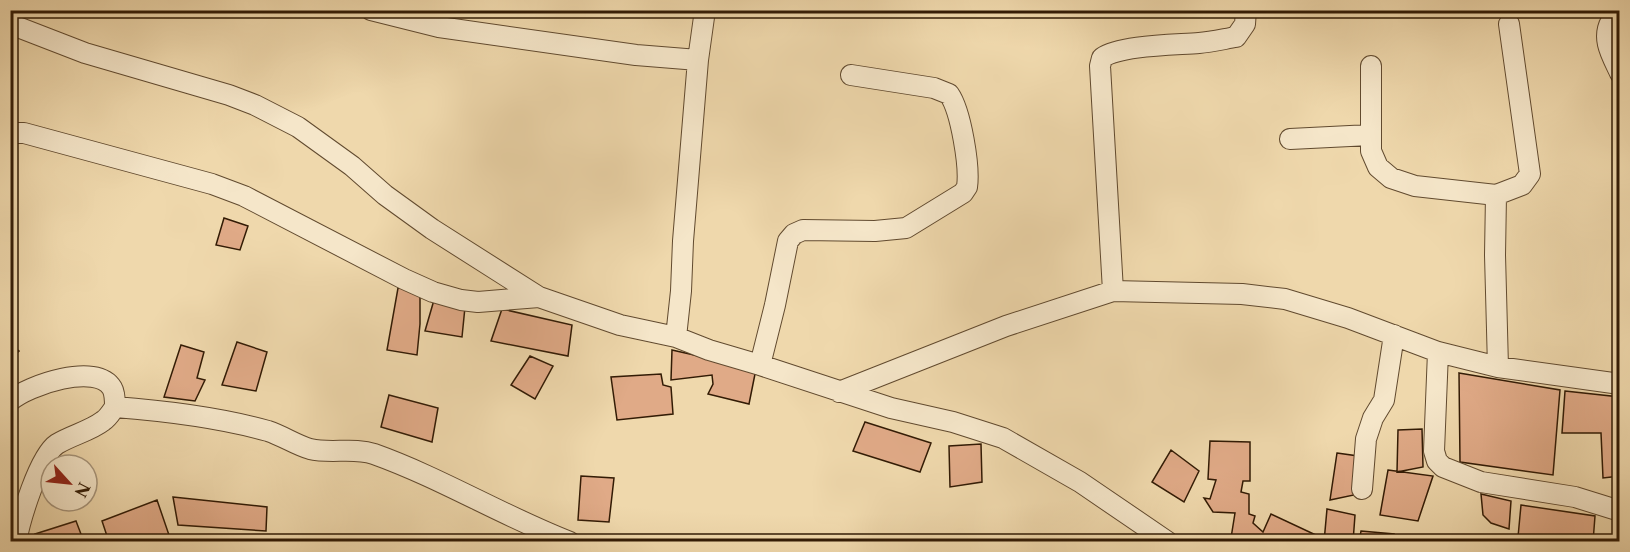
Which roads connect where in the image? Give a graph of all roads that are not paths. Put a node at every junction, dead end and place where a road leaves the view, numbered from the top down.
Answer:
1 (371, 10) edge
2 (705, 10) edge
3 (1246, 10) edge
4 (1620, 16) edge
5 (10, 24) edge
6 (1509, 24) dead end
7 (698, 60) junction
8 (1371, 66) dead end
9 (1620, 73) edge
10 (851, 75) dead end
11 (10, 133) edge
12 (1370, 135) junction
13 (1290, 139) dead end
14 (1496, 195) junction
15 (1113, 291) junction
16 (539, 297) junction
17 (1394, 335) junction
18 (676, 337) junction
19 (1438, 352) junction
20 (760, 365) junction
21 (1498, 367) junction
22 (1620, 384) edge
23 (839, 392) junction
24 (10, 401) edge
25 (115, 407) junction
26 (1362, 489) dead end
27 (1620, 511) edge
28 (16, 542) edge
29 (570, 542) edge
30 (1168, 542) edge

1 - 7 street
2 - 7 street
3 - 15 street
4 - 9 street
5 - 16 street
6 - 14 street
7 - 18 street
8 - 12 street
10 - 20 street
11 - 16 street
12 - 13 street
12 - 14 street
14 - 21 street
15 - 17 street
15 - 23 street
16 - 18 street
17 - 19 street
17 - 26 street
18 - 20 street
19 - 21 street
19 - 27 street
20 - 23 street
21 - 22 street
23 - 30 street
24 - 25 street
25 - 28 street
25 - 29 street

